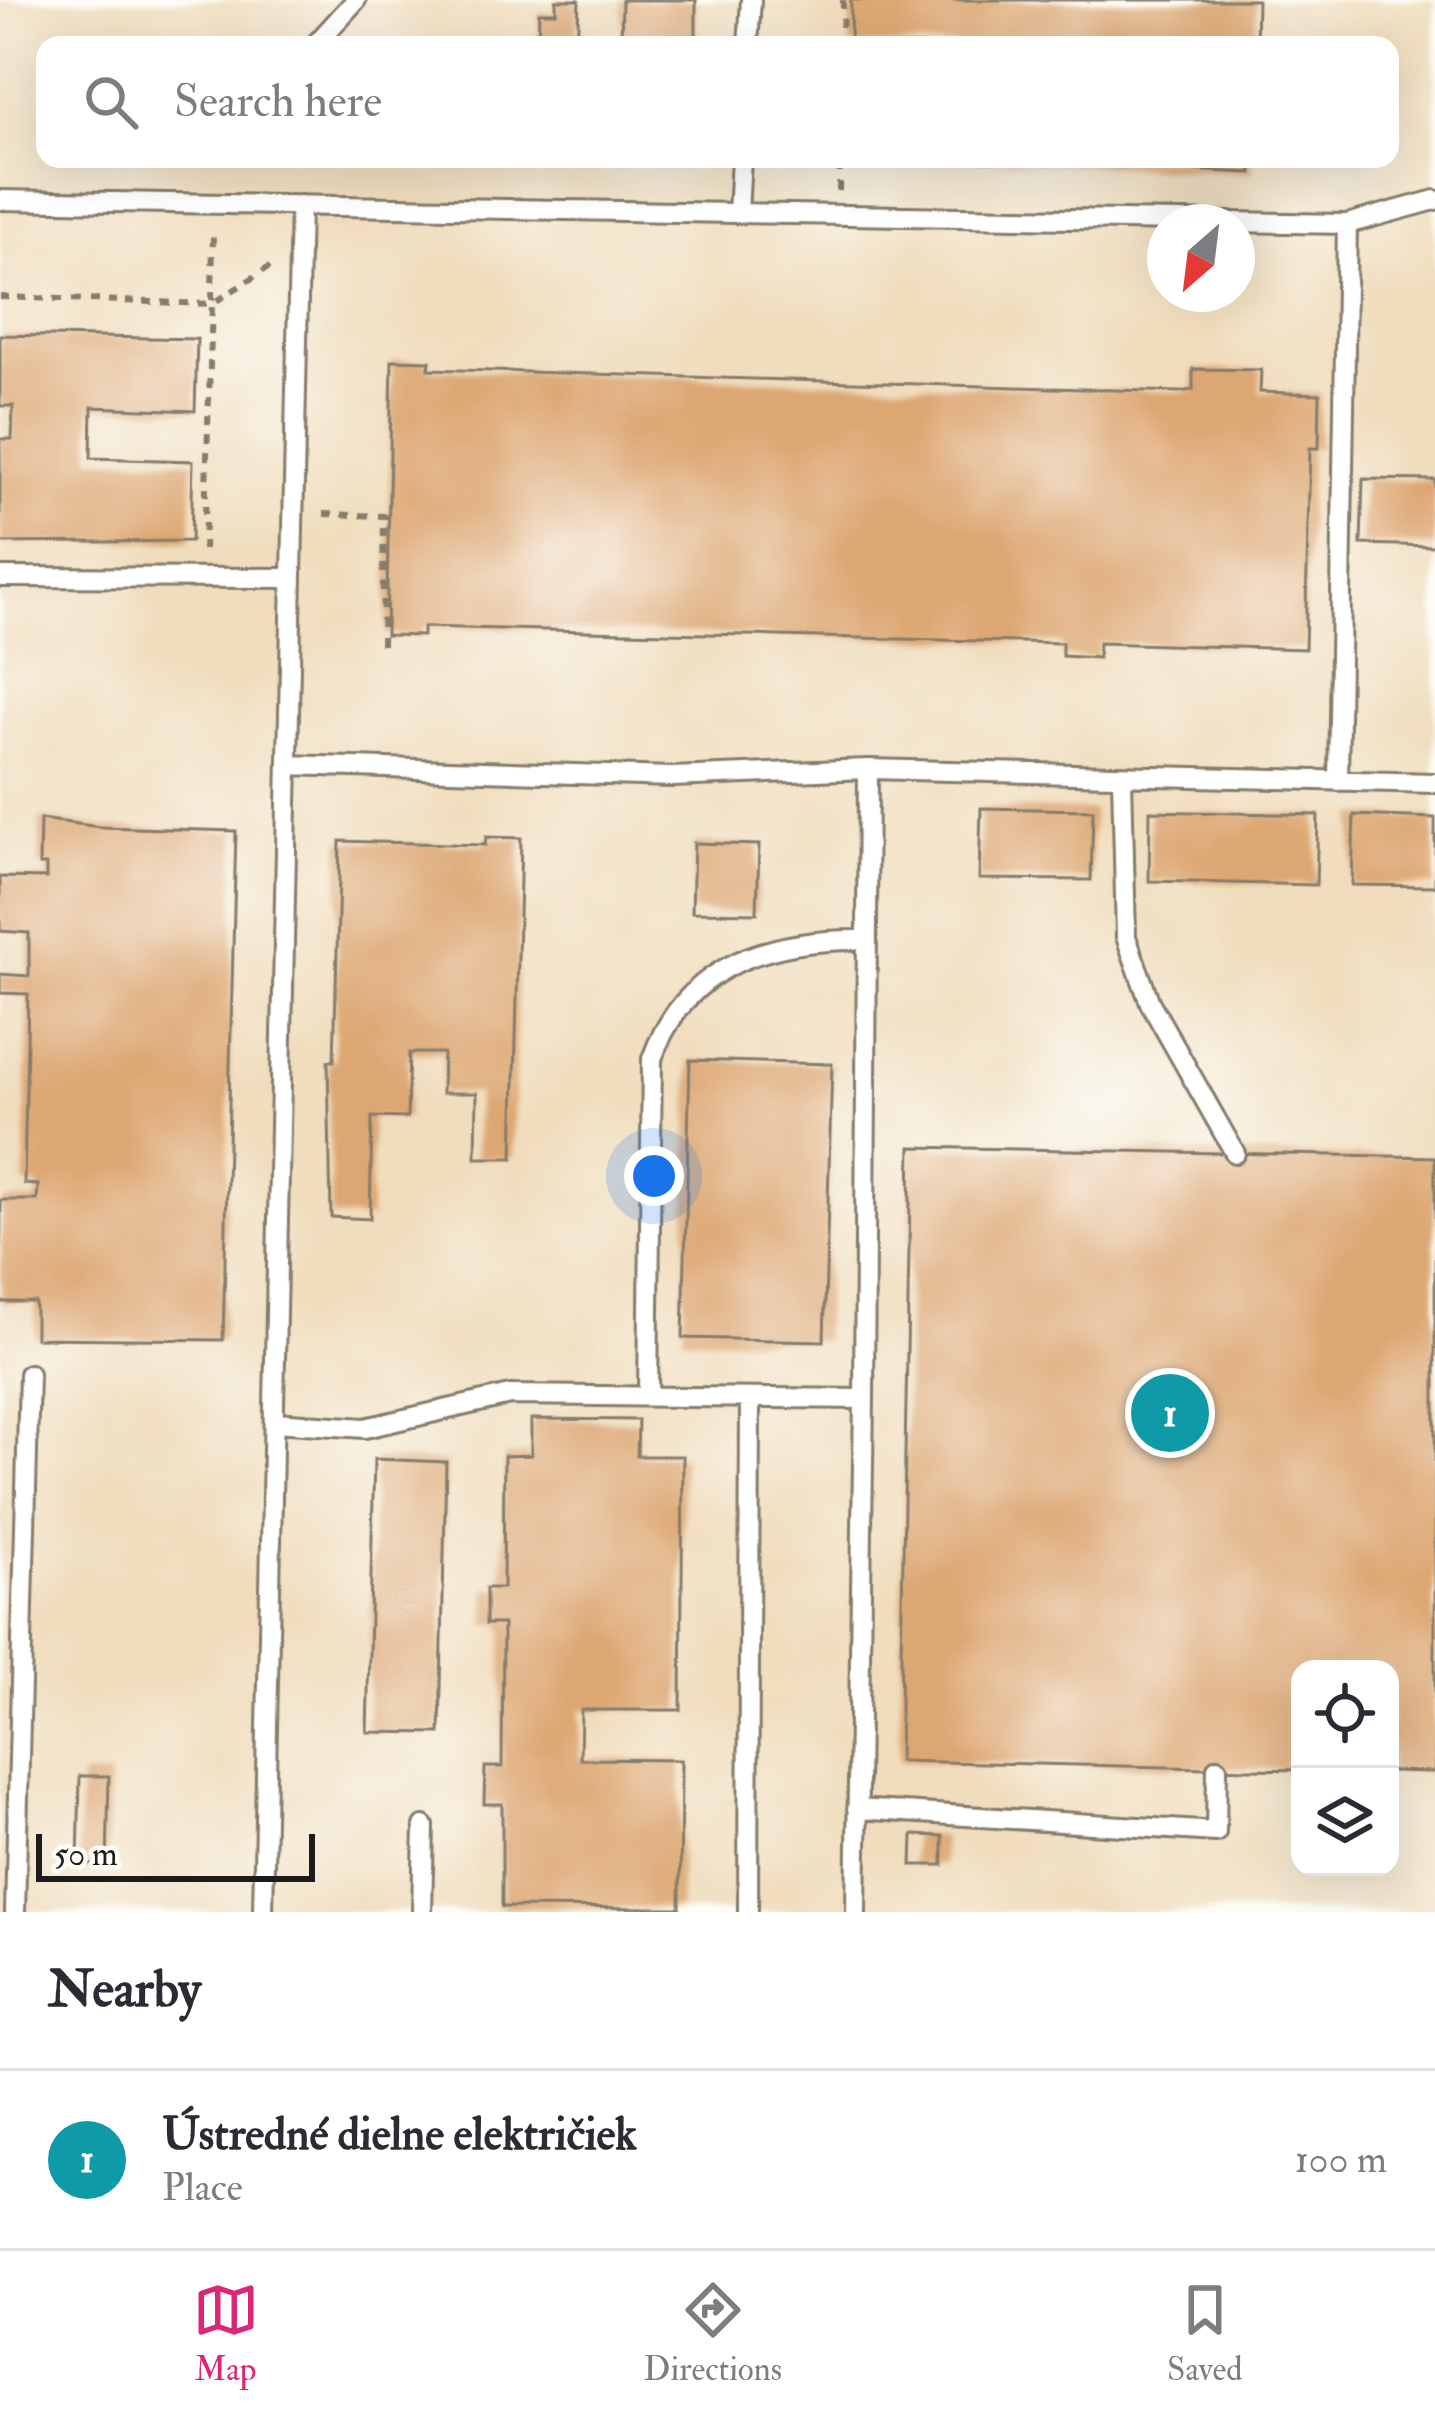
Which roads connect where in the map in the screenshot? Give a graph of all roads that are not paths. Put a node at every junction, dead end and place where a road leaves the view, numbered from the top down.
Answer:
1 (356, 0) edge
2 (751, 0) edge
3 (323, 36) edge
4 (749, 36) edge
5 (740, 168) edge
6 (0, 200) edge
7 (1435, 200) edge
8 (301, 205) junction
9 (737, 213) junction
10 (1347, 224) junction
11 (0, 577) edge
12 (292, 578) junction
13 (288, 765) junction
14 (868, 769) junction
15 (1122, 778) junction
16 (1338, 782) junction
17 (1435, 783) edge
18 (867, 940) junction
19 (1235, 1153) dead end
20 (29, 1374) dead end
21 (648, 1394) junction
22 (750, 1397) junction
23 (864, 1399) junction
24 (274, 1422) junction
25 (1217, 1768) dead end
26 (857, 1809) junction
27 (424, 1826) dead end
28 (15, 1912) edge
29 (263, 1912) edge
30 (422, 1912) edge
31 (748, 1912) edge
32 (856, 1912) edge

1 - 3 lane
2 - 4 lane
5 - 9 lane
6 - 8 lane
7 - 10 lane
8 - 9 lane
8 - 12 lane
9 - 10 lane
10 - 16 lane
11 - 12 lane
12 - 13 lane
13 - 14 lane
13 - 24 lane
14 - 15 lane
14 - 18 lane
15 - 16 lane
15 - 19 lane
16 - 17 lane
18 - 21 lane
18 - 23 lane
20 - 28 lane
21 - 22 lane
21 - 24 lane
22 - 23 lane
22 - 31 lane
23 - 26 lane
24 - 29 lane
25 - 26 lane
26 - 32 lane
27 - 30 lane

